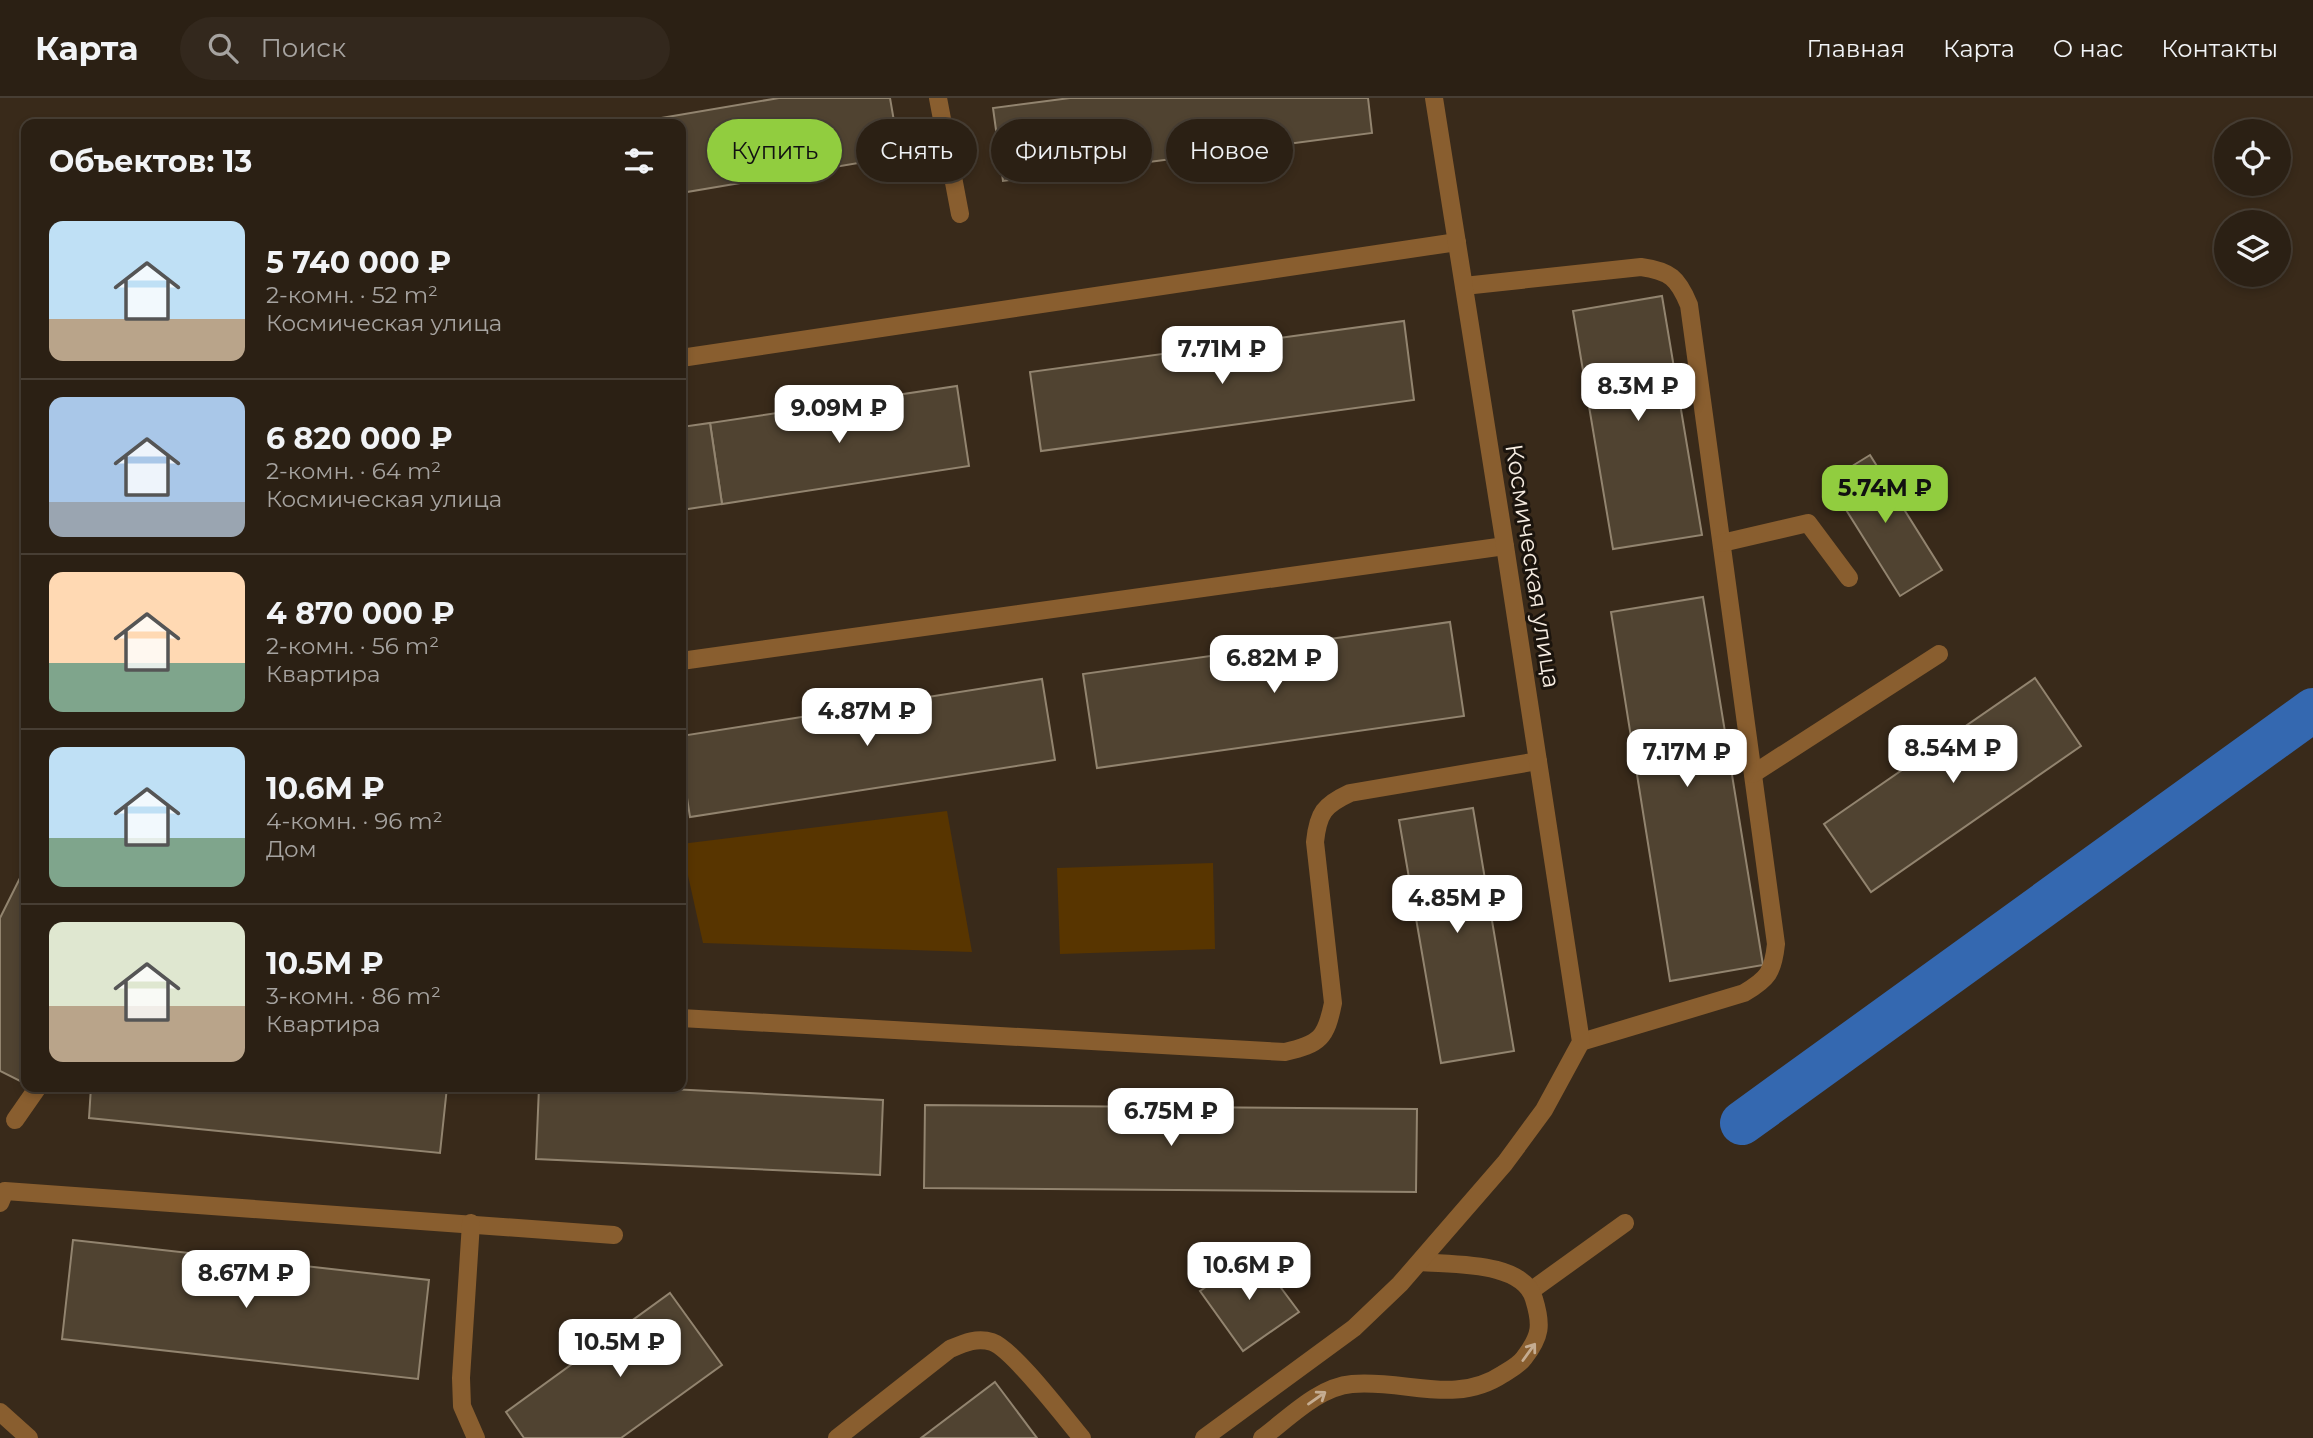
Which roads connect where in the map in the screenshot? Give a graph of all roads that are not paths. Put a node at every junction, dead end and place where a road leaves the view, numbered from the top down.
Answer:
1 (938, 98) edge
2 (1434, 98) edge
3 (960, 214) dead end
4 (1457, 242) junction
5 (1464, 286) junction
6 (686, 357) edge
7 (1721, 543) junction
8 (1506, 546) junction
9 (1849, 578) dead end
10 (1939, 654) dead end
11 (686, 661) edge
12 (1538, 761) junction
13 (1753, 774) junction
14 (686, 1018) edge
15 (1581, 1042) junction
16 (35, 1092) edge
17 (15, 1120) dead end
18 (0, 1203) edge
19 (471, 1223) junction
20 (1625, 1223) dead end
21 (614, 1235) dead end
22 (1420, 1262) junction
23 (1532, 1290) junction
24 (0, 1412) edge
25 (29, 1438) edge
26 (476, 1438) edge
27 (837, 1438) edge
28 (1082, 1438) edge
29 (1204, 1438) edge
30 (1262, 1438) edge

1 - 3 street
2 - 4 street, Космическая улица
4 - 5 street, Космическая улица
4 - 6 street
5 - 7 street
5 - 8 street, Космическая улица
7 - 9 street
7 - 13 street
8 - 11 street
8 - 12 street, Космическая улица
10 - 13 street
12 - 14 street
12 - 15 street, Космическая улица
13 - 15 street
15 - 22 street
16 - 17 street
18 - 19 street
19 - 21 street
19 - 26 street
20 - 23 street
22 - 23 street
22 - 29 street
30 -> 23 street
24 - 25 street
27 - 28 street

